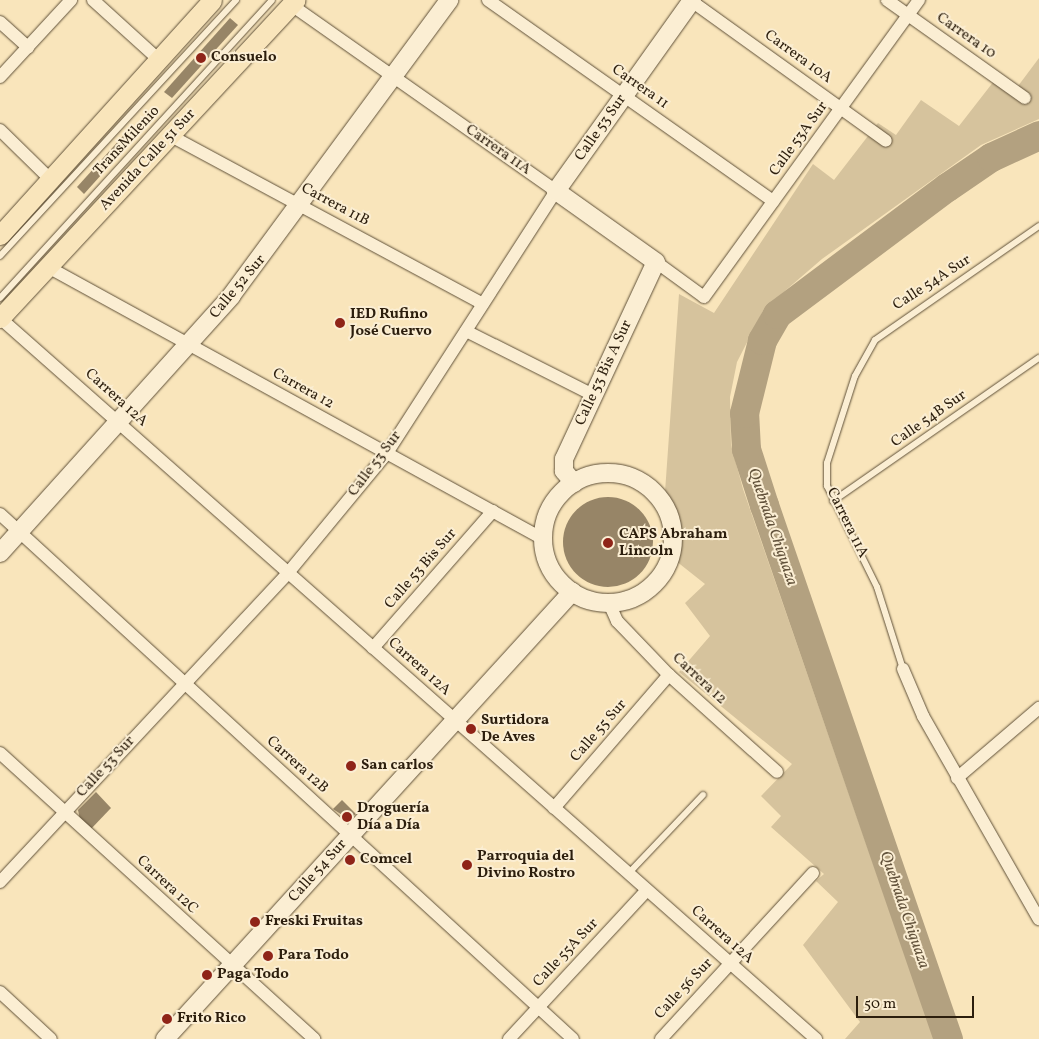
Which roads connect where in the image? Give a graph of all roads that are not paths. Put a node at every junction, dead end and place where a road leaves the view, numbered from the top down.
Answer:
1 (71, 0) edge
2 (94, 0) edge
3 (212, 0) edge
4 (236, 0) edge
5 (272, 0) edge
6 (449, 0) edge
7 (488, 0) edge
8 (691, 0) edge
9 (887, 0) edge
10 (919, 0) edge
11 (293, 2) edge
12 (908, 15) junction
13 (0, 22) edge
14 (28, 47) junction
15 (158, 59) junction
16 (394, 77) junction
17 (0, 78) edge
18 (624, 96) junction
19 (1025, 98) dead end
20 (841, 108) junction
21 (0, 130) edge
22 (171, 136) junction
23 (886, 141) dead end
24 (50, 179) junction
25 (556, 192) junction
26 (773, 201) junction
27 (302, 206) junction
28 (1039, 226) edge
29 (0, 235) edge
30 (0, 256) edge
31 (656, 262) junction
32 (48, 267) junction
33 (704, 296) joint
34 (0, 298) edge
35 (483, 304) junction
36 (0, 318) edge
37 (466, 331) junction
38 (189, 344) junction
39 (1039, 358) edge
40 (855, 376) joint
41 (593, 395) junction
42 (118, 422) junction
43 (387, 453) junction
44 (574, 482) junction
45 (833, 501) junction
46 (493, 511) junction
47 (0, 514) edge
48 (19, 532) junction
49 (543, 539) junction
50 (0, 553) edge
51 (288, 573) junction
52 (572, 592) junction
53 (609, 603) junction
54 (374, 648) junction
55 (903, 669) joint
56 (669, 675) junction
57 (184, 683) junction
58 (1039, 708) edge
59 (455, 721) junction
60 (0, 753) edge
61 (777, 772) dead end
62 (957, 778) junction
63 (703, 795) dead end
64 (554, 808) junction
65 (64, 812) junction
66 (351, 835) junction
67 (813, 873) dead end
68 (628, 874) junction
69 (0, 882) edge
70 (647, 890) junction
71 (1039, 919) edge
72 (729, 964) junction
73 (232, 966) junction
74 (0, 992) edge
75 (538, 1007) junction
76 (51, 1039) edge
77 (165, 1039) edge
78 (314, 1039) edge
79 (509, 1039) edge
80 (573, 1039) edge
81 (661, 1039) edge
82 (816, 1039) edge

1 - 14 street
2 - 15 street
3 - 15 main road
4 - 30 lane, TransMilenio
5 - 34 lane, TransMilenio
6 - 16 street, Calle 52 Sur
7 - 18 street, Carrera 11
8 - 18 street, Calle 53 Sur
8 - 20 street, Carrera 10A
9 - 12 street, Carrera 10
10 - 12 street, Calle 53A Sur
11 - 16 street, Carrera 11A
11 - 22 main road, Avenida Calle 51 Sur
12 - 19 street, Carrera 10
12 - 20 street, Calle 53A Sur
13 - 14 street
14 - 17 street
15 - 24 main road
16 - 25 street, Carrera 11A
16 - 27 street, Calle 52 Sur
18 - 25 street, Calle 53 Sur
18 - 26 street, Carrera 11
20 - 23 street, Carrera 10A
20 - 26 street, Calle 53A Sur
21 - 24 street
22 - 27 street, Carrera 11B
22 - 32 main road, Avenida Calle 51 Sur
24 - 29 main road
25 - 31 street, Carrera 11A
25 - 35 street, Calle 53 Sur
26 - 33 street, Calle 53A Sur
27 - 35 street, Carrera 11B
27 - 38 street, Calle 52 Sur
28 - 40 lane, Calle 54A Sur
31 - 33 street, Carrera 11A
31 - 41 street, Calle 53 Bis A Sur
32 - 36 main road, Avenida Calle 51 Sur
32 - 38 street, Carrera 12
35 - 37 street, Calle 53 Sur
36 - 42 street, Carrera 12A
37 - 41 street
37 - 43 street, Calle 53 Sur
38 - 42 street, Calle 52 Sur
38 - 43 street, Carrera 12
39 - 45 lane, Calle 54B Sur
40 - 45 lane, Carrera 11A
41 - 44 street, Calle 53 Bis A Sur
42 - 48 street, Calle 52 Sur
42 - 51 street, Carrera 12A
43 - 46 street, Carrera 12
43 - 51 street, Calle 53 Sur
44 - 49 street
44 - 53 street
45 - 55 lane, Carrera 11A
46 - 49 street, Carrera 12
46 - 54 street, Calle 53 Bis Sur
47 - 48 street, Carrera 12B
48 - 50 street, Calle 52 Sur
48 - 57 street, Carrera 12B
49 - 52 street
51 - 54 street, Carrera 12A
51 - 57 street, Calle 53 Sur
52 - 53 street
52 - 59 street, Calle 54 Sur
53 - 56 street, Carrera 12
54 - 59 street, Carrera 12A
55 - 62 street
56 - 61 street, Carrera 12
56 - 64 street, Calle 55 Sur
57 - 65 street, Calle 53 Sur
57 - 66 street, Carrera 12B
58 - 62 street
59 - 64 street, Carrera 12A
59 - 66 street, Calle 54 Sur
60 - 65 street, Carrera 12C
62 - 71 street
63 - 68 lane
64 - 68 street, Carrera 12A
65 - 69 street, Calle 53 Sur
65 - 73 street, Carrera 12C
66 - 73 street, Calle 54 Sur
66 - 75 street, Carrera 12B
67 - 72 street, Calle 56 Sur
68 - 70 street, Carrera 12A
70 - 72 street, Carrera 12A
70 - 75 street, Calle 55A Sur
72 - 81 street, Calle 56 Sur
72 - 82 street, Carrera 12A
73 - 77 street, Calle 54 Sur
73 - 78 street, Carrera 12C
74 - 76 street
75 - 79 street, Calle 55A Sur
75 - 80 street, Carrera 12B

